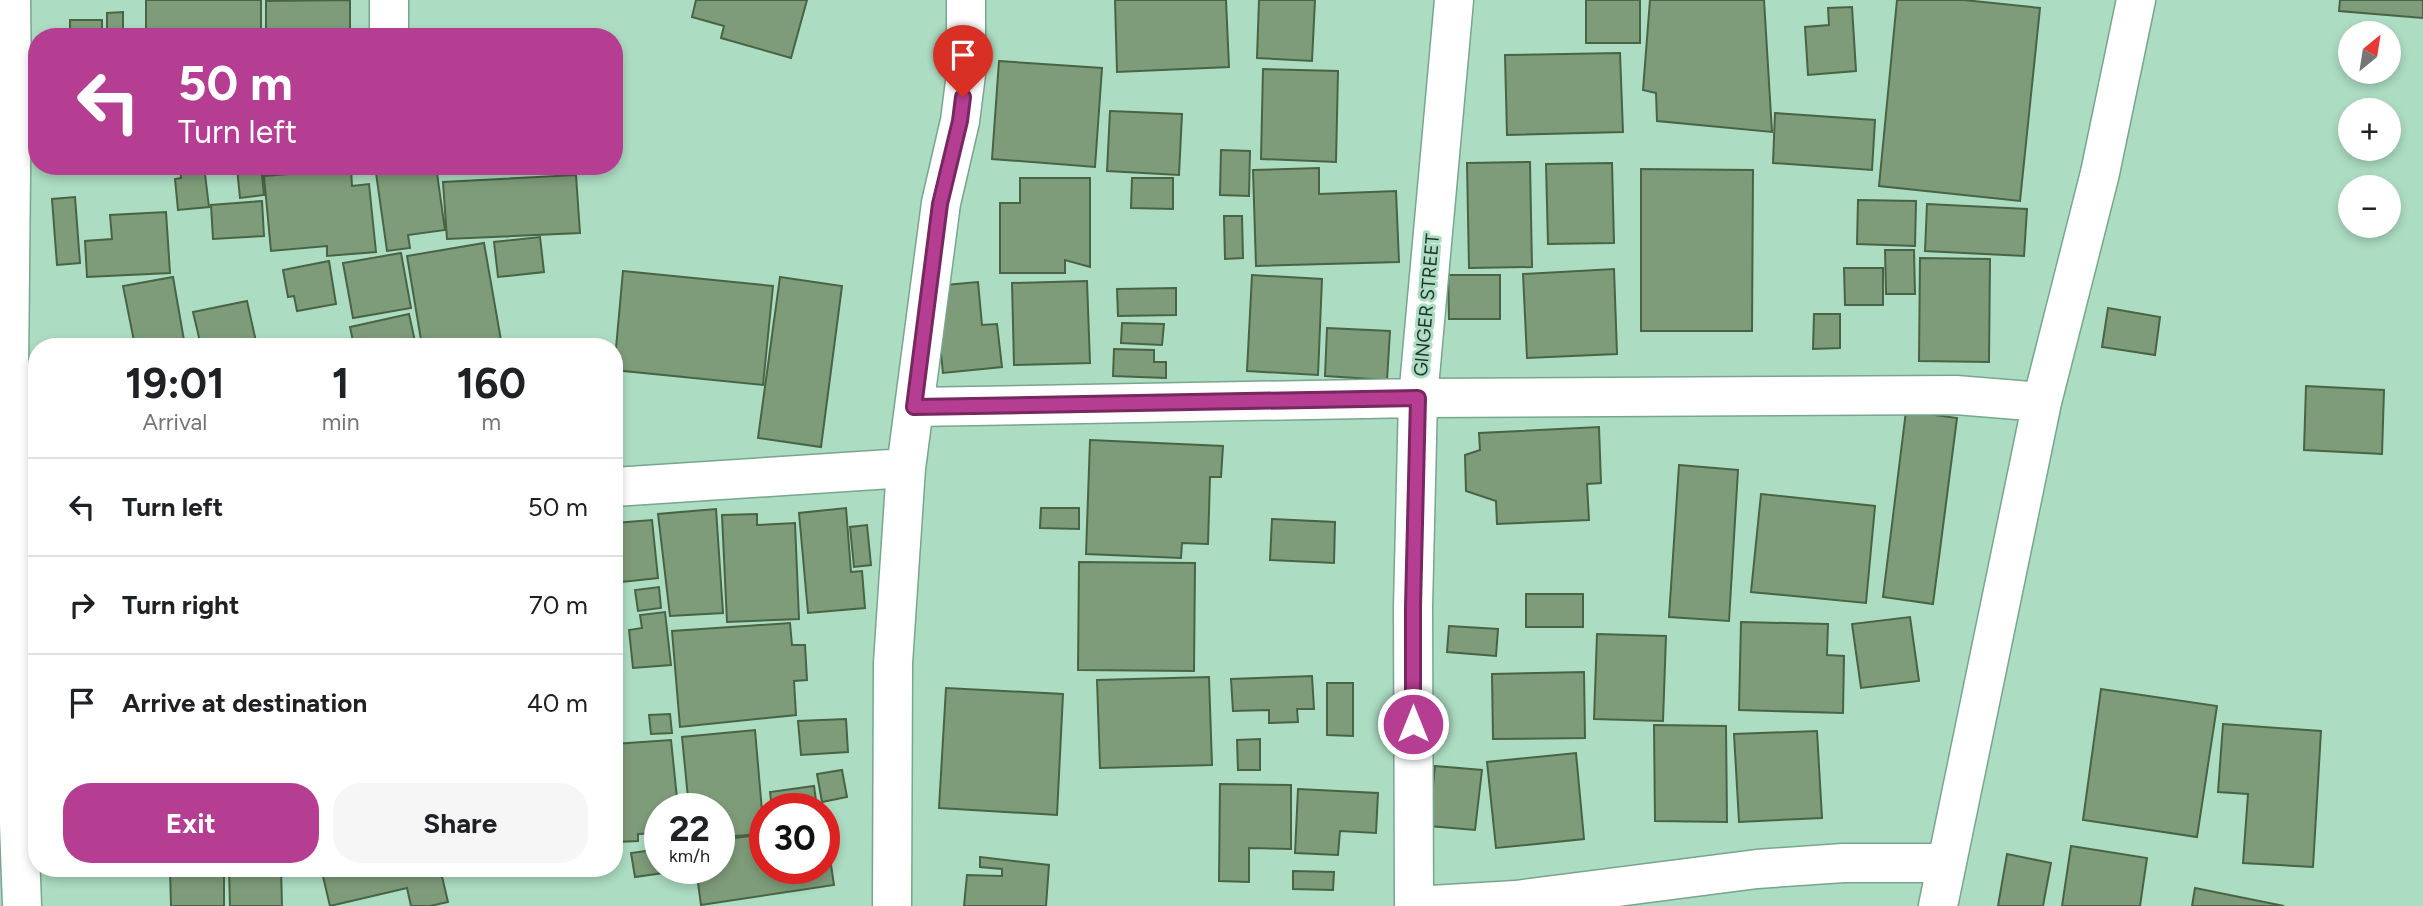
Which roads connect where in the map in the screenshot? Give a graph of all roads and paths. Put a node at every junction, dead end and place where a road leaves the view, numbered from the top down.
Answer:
1 (11, 0) edge
2 (389, 0) edge
3 (966, 0) edge
4 (1454, 0) edge
5 (2136, 0) edge
6 (388, 28) edge
7 (6, 75) edge
8 (24, 145) edge
9 (1418, 398) junction
10 (2042, 402) junction
11 (914, 407) junction
12 (906, 468) junction
13 (623, 485) edge
14 (18, 558) edge
15 (1946, 863) junction
16 (22, 906) edge
17 (892, 906) edge
18 (1414, 906) edge
19 (1938, 906) edge

1 - 7 street
2 - 6 street
3 - 11 street
4 - 9 street, GINGER STREET
5 - 10 street
7 - 8 street
8 - 14 street
9 - 10 street
9 - 11 street
9 - 18 street, GINGER STREET
10 - 15 street
11 - 12 street
12 - 13 street
12 - 17 street
14 - 16 street
15 - 18 street
15 - 19 street

